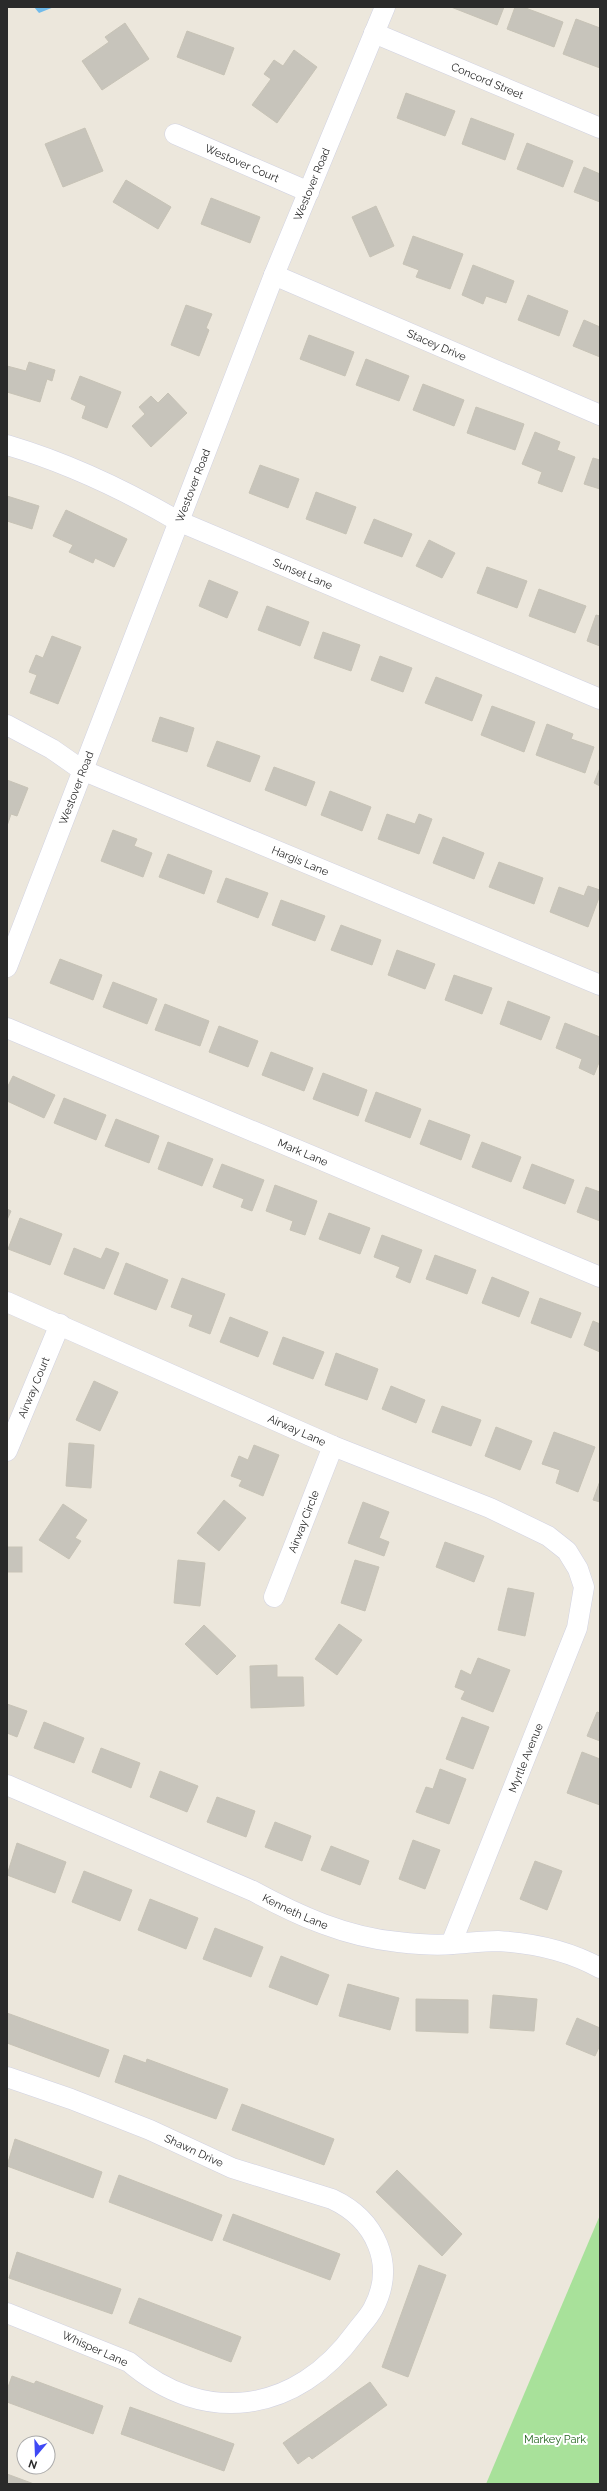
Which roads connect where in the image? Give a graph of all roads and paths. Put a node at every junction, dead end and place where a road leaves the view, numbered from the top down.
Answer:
1 (385, 7) edge
2 (374, 33) junction
3 (600, 128) edge
4 (175, 134) dead end
5 (309, 192) junction
6 (274, 275) junction
7 (600, 415) edge
8 (7, 445) edge
9 (178, 521) junction
10 (600, 699) edge
11 (7, 725) edge
12 (82, 770) junction
13 (7, 967) edge
14 (600, 985) edge
15 (7, 1028) edge
16 (600, 1277) edge
17 (7, 1302) edge
18 (60, 1324) junction
19 (333, 1446) junction
20 (7, 1451) edge
21 (578, 1569) joint
22 (274, 1597) dead end
23 (7, 1785) edge
24 (451, 1944) junction
25 (600, 1968) edge
26 (7, 2077) edge
27 (372, 2232) joint
28 (7, 2313) edge

1 - 2 street, Westover Road
2 - 3 street, Concord Street
2 - 5 street, Westover Road
4 - 5 street, Westover Court
5 - 6 street, Westover Road
6 - 7 street, Stacey Drive
6 - 9 street, Westover Road
8 - 9 street, Sunset Lane
9 - 10 street, Sunset Lane
9 - 12 street, Westover Road
11 - 12 street, Hargis Lane
12 - 13 street, Westover Road
12 - 14 street, Hargis Lane
15 - 16 street, Mark Lane
17 - 18 street, Airway Lane
18 - 19 street, Airway Lane
18 - 20 street, Airway Court
19 - 21 street, Airway Lane
19 - 22 street, Airway Circle
21 - 24 street, Myrtle Avenue
23 - 24 street, Kenneth Lane
24 - 25 street, Kenneth Lane
26 - 27 street, Shawn Drive
27 - 28 street, Whisper Lane

